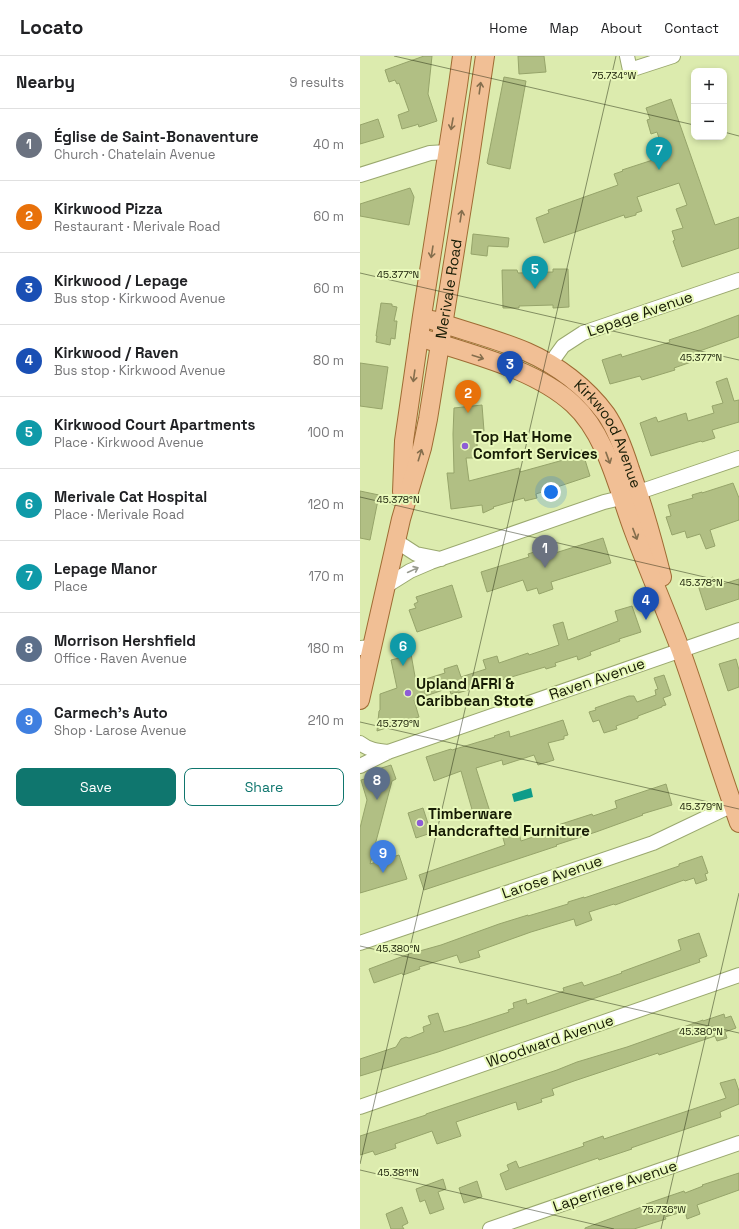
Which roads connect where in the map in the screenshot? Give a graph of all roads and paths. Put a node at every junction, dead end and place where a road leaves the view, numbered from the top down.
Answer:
1 (462, 56) edge
2 (485, 56) edge
3 (627, 56) edge
4 (673, 56) edge
5 (447, 152) junction
6 (360, 175) edge
7 (739, 280) edge
8 (422, 316) junction
9 (444, 324) junction
10 (419, 337) junction
11 (441, 345) junction
12 (550, 364) junction
13 (739, 458) edge
14 (639, 492) junction
15 (621, 498) junction
16 (401, 519) junction
17 (396, 541) junction
18 (442, 559) junction
19 (386, 586) junction
20 (739, 630) edge
21 (366, 647) edge
22 (680, 650) junction
23 (360, 700) edge
24 (360, 743) edge
25 (388, 752) junction
26 (360, 766) edge
27 (736, 803) edge
28 (739, 823) edge
29 (360, 943) edge
30 (739, 975) edge
31 (360, 1107) edge
32 (739, 1143) edge
33 (507, 1226) edge
34 (490, 1229) edge

1 -> 5 main road, Merivale Road
9 -> 2 main road, Merivale Road
3 - 4 street
5 - 6 street
5 -> 8 main road, Merivale Road
7 - 12 street, Lepage Avenue
8 - 9 main road, Kirkwood Avenue
8 - 10 main road, Merivale Road
9 - 11 main road, Merivale Road
9 - 12 main road, Kirkwood Avenue
10 - 11 main road, Kirkwood Avenue
10 -> 16 main road, Merivale Road
11 -> 15 main road, Kirkwood Avenue
16 -> 11 main road, Merivale Road
12 - 14 main road, Kirkwood Avenue
13 - 14 street
14 - 22 main road, Kirkwood Avenue
15 - 18 street
15 -> 22 main road, Kirkwood Avenue
16 - 17 main road, Merivale Road
17 - 18 street
17 - 19 main road, Merivale Road
19 -> 18 street
19 - 21 main road, Merivale Road
20 - 22 street, Raven Avenue
21 - 23 main road, Merivale Road
22 - 25 street, Raven Avenue
22 - 27 main road, Kirkwood Avenue
24 - 25 street, Raven Avenue
25 - 26 street, Raven Avenue
27 - 28 main road, Kirkwood Avenue
27 - 29 street, Larose Avenue
30 - 31 street, Woodward Avenue
32 - 33 street, Laperriere Avenue
33 - 34 street, Laperriere Avenue

